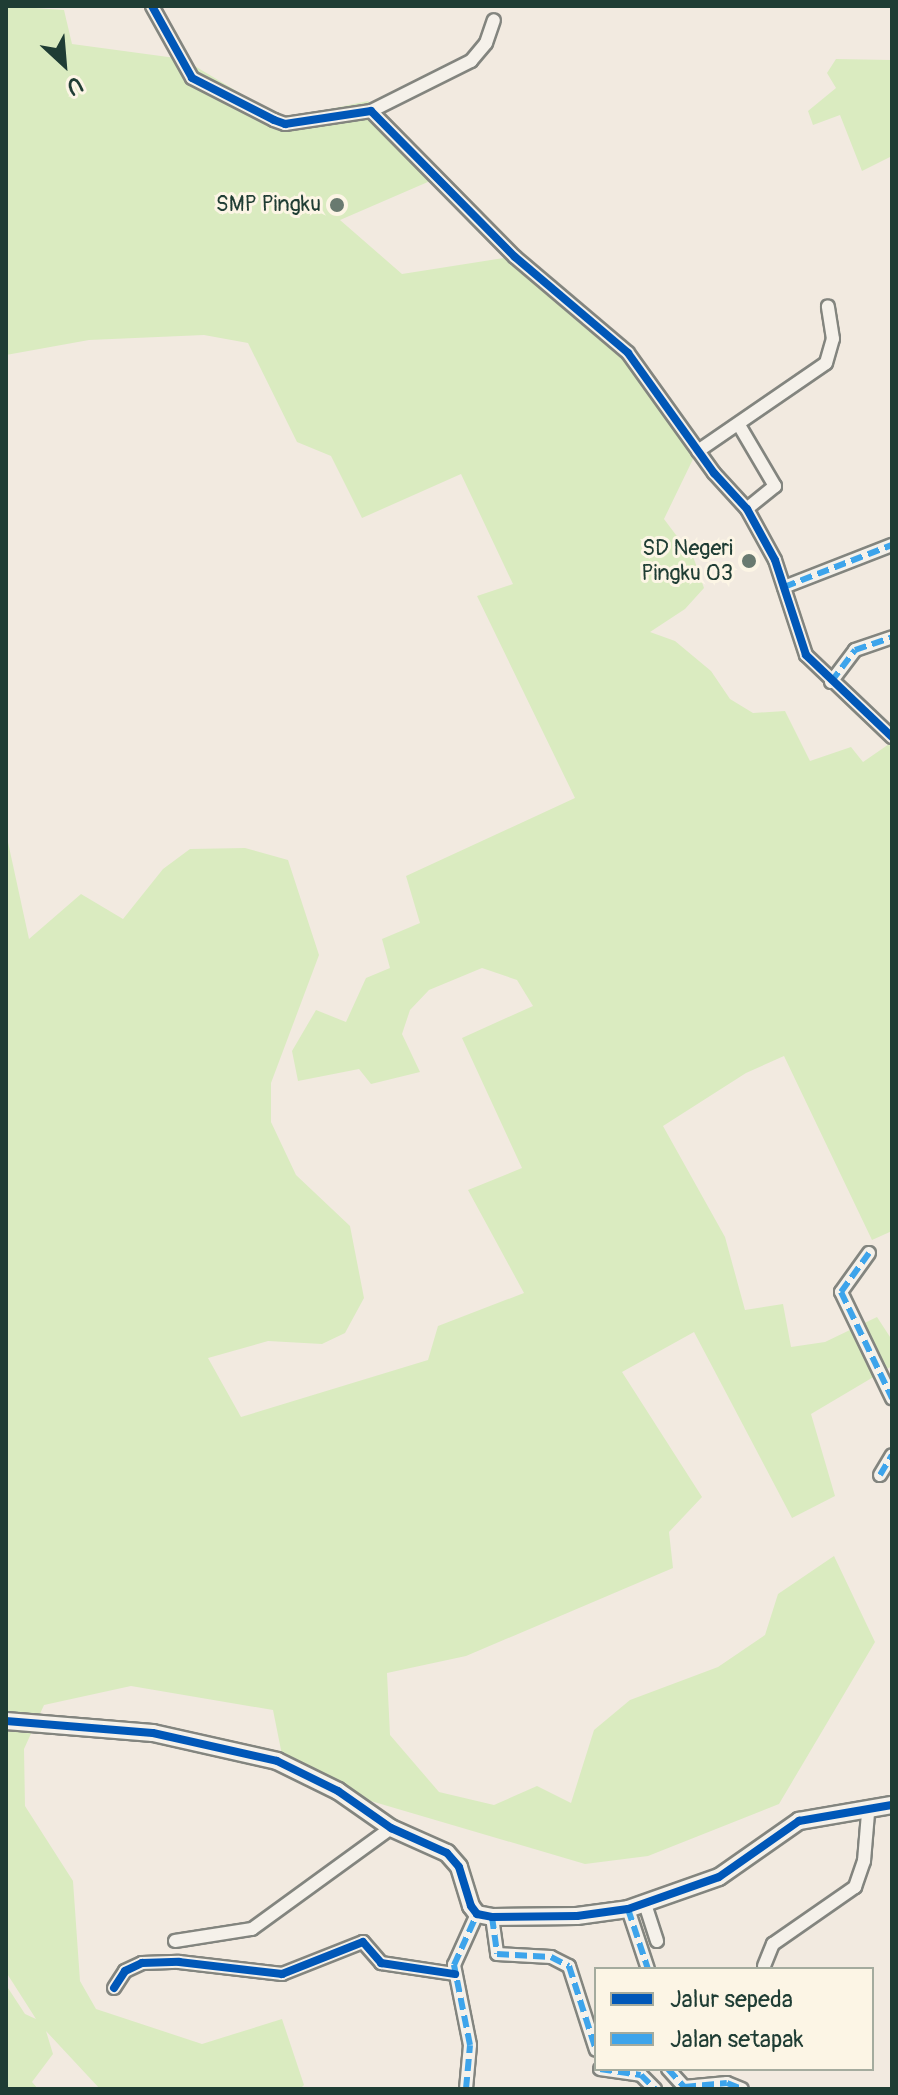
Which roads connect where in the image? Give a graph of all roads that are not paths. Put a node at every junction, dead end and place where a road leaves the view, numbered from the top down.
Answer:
1 (152, 6) edge
2 (494, 20) dead end
3 (371, 111) junction
4 (828, 306) dead end
5 (739, 425) junction
6 (698, 451) junction
7 (747, 509) junction
8 (892, 545) edge
9 (784, 587) junction
10 (892, 637) edge
11 (831, 682) junction
12 (892, 737) edge
13 (869, 1253) dead end
14 (892, 1398) edge
15 (892, 1455) edge
16 (880, 1475) dead end
17 (6, 1721) edge
18 (892, 1805) edge
19 (868, 1813) junction
20 (391, 1828) junction
21 (645, 1904) junction
22 (628, 1909) junction
23 (485, 1916) junction
24 (175, 1941) dead end
25 (657, 1941) dead end
26 (764, 1966) dead end
27 (647, 1967) edge
28 (455, 1974) junction
29 (114, 1988) dead end
30 (594, 2044) edge
31 (601, 2071) edge
32 (670, 2071) edge
33 (466, 2089) edge
34 (601, 2089) edge
35 (655, 2089) edge
36 (742, 2089) edge

1 - 3 street
2 - 3 street
3 - 6 street
4 - 5 street
5 - 6 street
5 - 7 street
6 - 7 street
7 - 9 street
8 - 9 street
9 - 11 street
10 - 11 street
11 - 12 street
13 - 14 street
15 - 16 street
17 - 20 street
18 - 19 street
19 - 21 street
19 - 26 street
20 - 23 street
20 - 24 street
21 - 22 street
21 - 25 street
22 - 23 street
22 - 27 street
23 - 28 street
23 - 30 street
28 - 29 street
28 - 33 street
31 - 34 street
31 - 35 street
32 - 36 street

